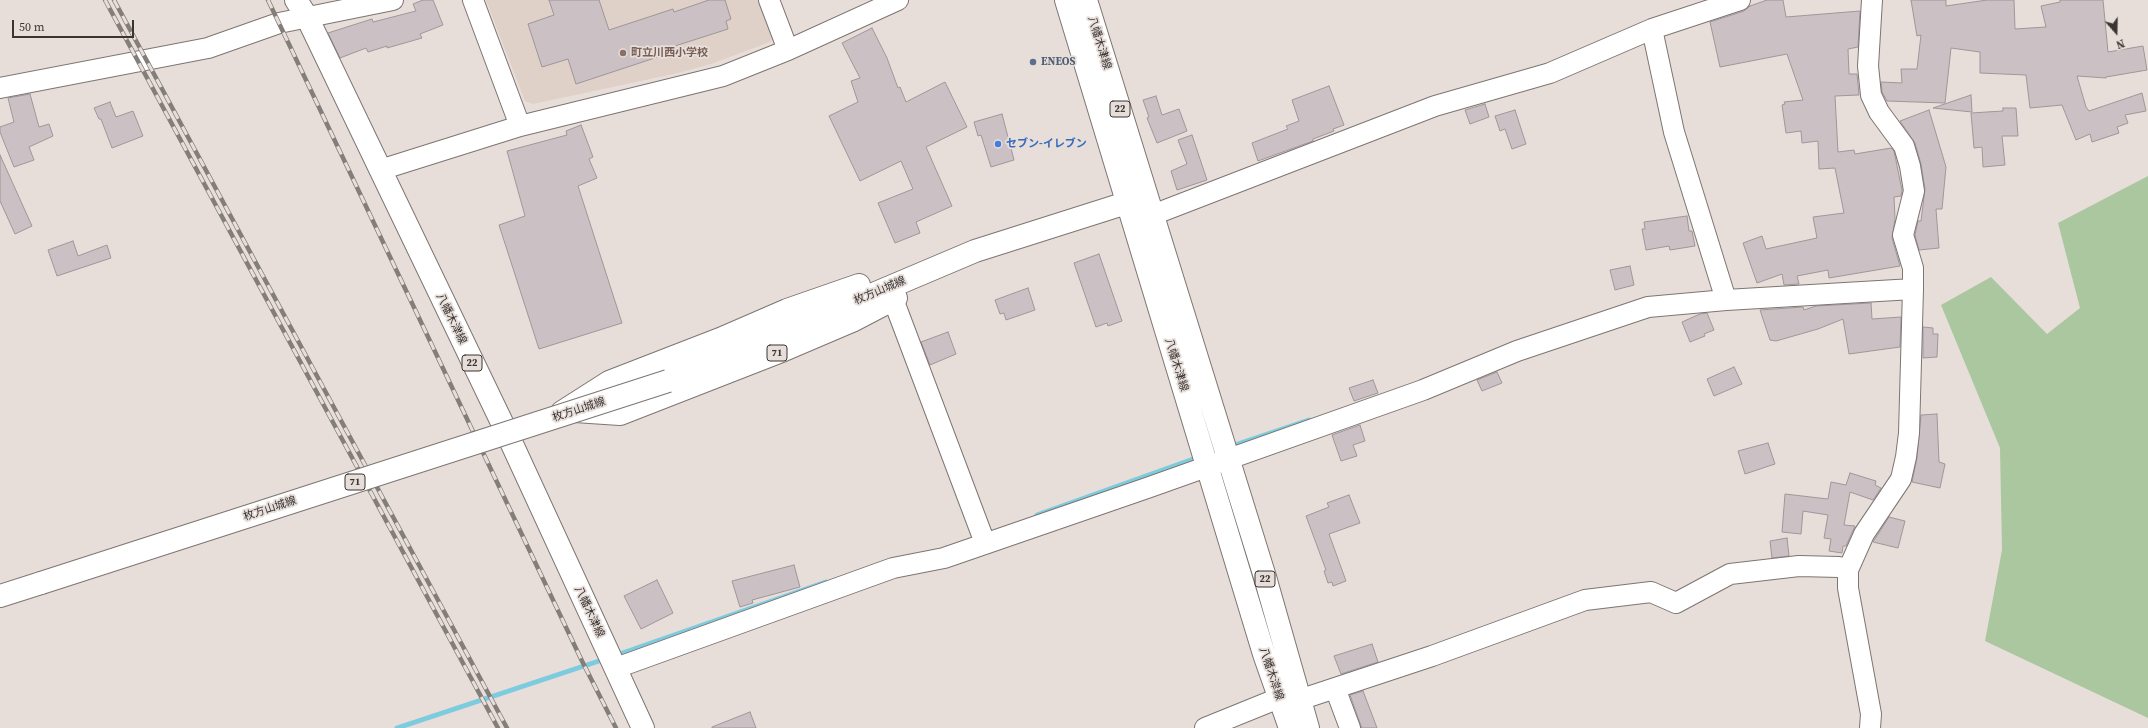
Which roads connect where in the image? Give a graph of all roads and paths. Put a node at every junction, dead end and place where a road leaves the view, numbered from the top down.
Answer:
1 (393, 0) edge
2 (473, 0) edge
3 (770, 0) edge
4 (898, 0) edge
5 (1066, 0) edge
6 (1086, 0) edge
7 (1740, 0) edge
8 (1872, 0) edge
9 (301, 9) edge
10 (1652, 28) junction
11 (788, 50) junction
12 (0, 88) edge
13 (520, 126) junction
14 (380, 170) junction
15 (1140, 209) junction
16 (975, 251) junction
17 (1912, 289) junction
18 (893, 299) junction
19 (1726, 300) junction
20 (566, 410) junction
21 (506, 431) junction
22 (1217, 463) junction
23 (985, 543) junction
24 (1848, 570) junction
25 (0, 596) edge
26 (616, 668) junction
27 (1335, 688) junction
28 (1289, 699) junction
29 (643, 728) edge
30 (1205, 728) edge
31 (1290, 728) edge
32 (1308, 728) edge
33 (1350, 728) edge
34 (1870, 728) edge

1 - 9 street
2 - 13 street
3 - 11 street
4 - 11 street
5 - 15 main road, 八幡木津線 / 22
6 - 15 main road, 八幡木津線 / 22
7 - 10 street
8 - 17 street
9 - 12 street
9 - 14 main road, 八幡木津線 / 22
10 - 15 street
10 - 19 street
11 - 13 street
13 - 14 street
14 - 21 main road, 八幡木津線 / 22
15 - 16 main road, 枚方山城線 / 71
15 - 22 main road, 八幡木津線 / 22
16 - 18 main road, 71
16 - 20 main road, 71
16 - 25 main road, 枚方山城線 / 71, bridge
17 - 19 street
17 - 24 street
18 - 20 main road, 71
18 - 23 street
19 - 22 street
20 - 21 main road, 71
21 - 26 main road, 八幡木津線 / 22
22 - 23 street
22 - 28 main road, 八幡木津線 / 22
23 - 26 street
24 - 27 street
24 - 34 street
26 - 29 main road, 八幡木津線 / 22
27 - 28 street
27 - 33 street
28 - 30 street
28 - 31 main road, 八幡木津線 / 22
28 - 32 main road, 八幡木津線 / 22

